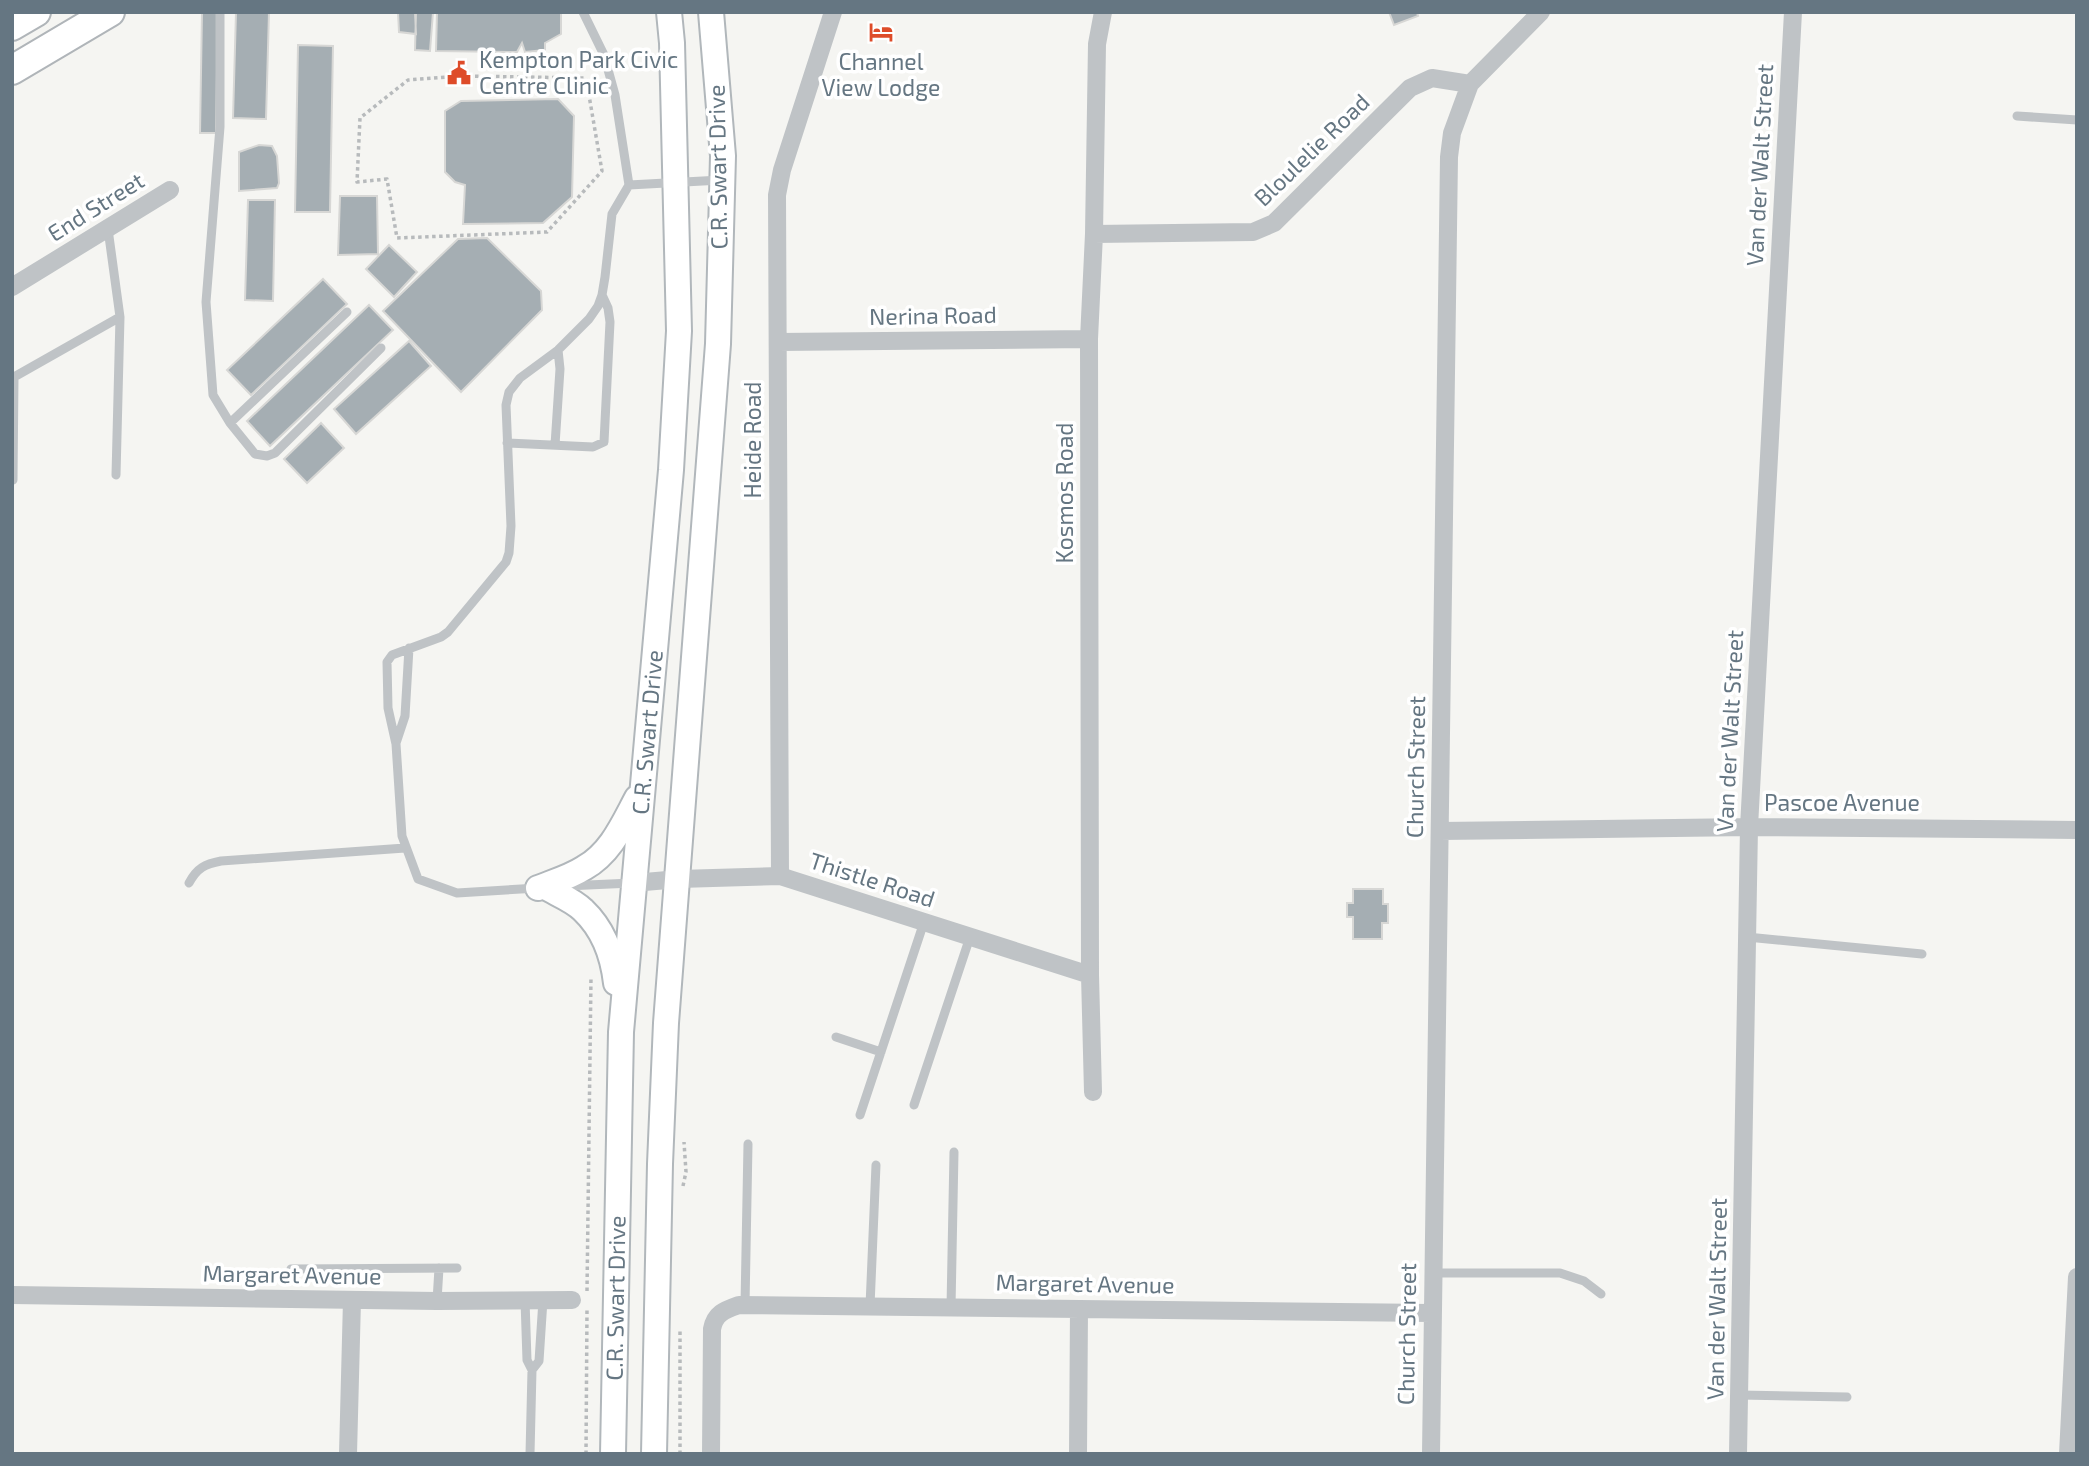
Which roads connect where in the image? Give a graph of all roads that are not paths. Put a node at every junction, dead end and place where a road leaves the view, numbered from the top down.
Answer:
1 (36, 12) edge
2 (110, 12) edge
3 (220, 12) edge
4 (583, 12) edge
5 (669, 12) edge
6 (712, 12) edge
7 (833, 12) edge
8 (1103, 12) edge
9 (1541, 12) edge
10 (1793, 12) edge
11 (12, 26) edge
12 (12, 70) edge
13 (1470, 84) junction
14 (2017, 116) dead end
15 (2077, 120) edge
16 (722, 180) junction
17 (676, 184) junction
18 (629, 185) junction
19 (170, 190) dead end
20 (108, 229) junction
21 (1094, 234) junction
22 (12, 287) edge
23 (602, 295) junction
24 (348, 312) dead end
25 (120, 317) junction
26 (1089, 339) junction
27 (778, 342) junction
28 (381, 348) dead end
29 (558, 350) junction
30 (230, 423) junction
31 (507, 443) junction
32 (555, 445) junction
33 (116, 475) dead end
34 (13, 480) edge
35 (409, 648) junction
36 (396, 744) junction
37 (643, 787) junction
38 (1749, 827) junction
39 (2077, 830) edge
40 (1440, 831) junction
41 (405, 848) junction
42 (780, 876) junction
43 (679, 879) junction
44 (189, 883) dead end
45 (633, 883) junction
46 (542, 888) junction
47 (924, 922) junction
48 (970, 937) junction
49 (1747, 937) junction
50 (1922, 954) dead end
51 (1090, 975) junction
52 (621, 1032) junction
53 (836, 1037) dead end
54 (881, 1052) junction
55 (1093, 1092) dead end
56 (914, 1105) dead end
57 (860, 1115) dead end
58 (748, 1144) dead end
59 (954, 1152) dead end
60 (876, 1165) dead end
61 (439, 1268) junction
62 (457, 1268) dead end
63 (292, 1269) dead end
64 (1432, 1273) junction
65 (2077, 1277) edge
66 (1601, 1294) dead end
67 (12, 1295) edge
68 (352, 1300) junction
69 (525, 1300) junction
70 (543, 1300) junction
71 (572, 1300) dead end
72 (437, 1301) junction
73 (742, 1305) junction
74 (870, 1306) junction
75 (951, 1307) junction
76 (1079, 1309) junction
77 (1431, 1313) junction
78 (532, 1370) junction
79 (1739, 1395) junction
80 (1847, 1397) dead end
81 (348, 1454) edge
82 (530, 1454) edge
83 (613, 1454) edge
84 (654, 1454) edge
85 (711, 1454) edge
86 (1078, 1454) edge
87 (1431, 1454) edge
88 (1738, 1454) edge
89 (2068, 1454) edge

1 - 11 main road
2 - 12 main road
3 - 30 lane
4 - 18 lane
5 - 17 main road, C.R. Swart Drive
6 - 16 main road, C.R. Swart Drive
7 - 27 street, Heide Road
8 - 21 street, Kosmos Road
9 - 13 street
10 - 38 street, Van der Walt Street
13 - 21 street, Bloulelie Road
13 - 40 street, Church Street
14 - 15 lane
16 - 17 lane
16 - 43 main road, C.R. Swart Drive
17 - 18 lane
17 - 37 main road, C.R. Swart Drive
18 - 23 lane
19 - 20 street, End Street
20 - 22 street, End Street
20 - 25 lane
21 - 26 street, Kosmos Road
23 - 29 lane
23 - 32 lane
24 - 30 lane
25 - 33 lane
25 - 34 lane
26 - 27 street, Nerina Road
26 - 51 street, Kosmos Road
27 - 42 street, Heide Road
28 - 30 lane
29 - 31 lane
29 - 32 lane
31 - 32 lane
31 - 35 lane
35 - 36 lane
35 - 36 lane
36 - 41 lane
37 - 45 main road, C.R. Swart Drive
37 - 46 main road
38 - 39 street, Pascoe Avenue
38 - 40 street, Pascoe Avenue
38 - 49 street, Van der Walt Street
40 - 64 street, Church Street
41 - 44 lane
41 - 46 lane
42 - 43 street, Thistle Road
42 - 47 street, Thistle Road
43 - 45 street, Thistle Road
43 - 84 main road, C.R. Swart Drive
45 - 46 lane
45 - 52 main road, C.R. Swart Drive
46 - 52 main road
47 - 48 street, Thistle Road
47 - 54 lane
48 - 51 street, Thistle Road
48 - 56 lane
49 - 50 lane
49 - 79 street, Van der Walt Street
51 - 55 street, Kosmos Road
52 - 83 main road, C.R. Swart Drive
53 - 54 lane
54 - 57 lane
58 - 73 lane
59 - 75 lane
60 - 74 lane
61 - 62 lane
61 - 63 lane
61 - 72 lane
64 - 66 lane
64 - 77 street, Church Street
65 - 89 street
67 - 68 street, Margaret Avenue
68 - 72 street, Margaret Avenue
68 - 81 street
69 - 70 street, Margaret Avenue
69 - 72 street, Margaret Avenue
69 - 78 lane
70 - 71 street, Margaret Avenue
70 - 78 lane
73 - 74 street, Margaret Avenue
73 - 85 street
74 - 75 street, Margaret Avenue
75 - 76 street, Margaret Avenue
76 - 77 street, Margaret Avenue
76 - 86 street
77 - 87 street, Church Street
78 - 82 lane
79 - 80 lane
79 - 88 street, Van der Walt Street

